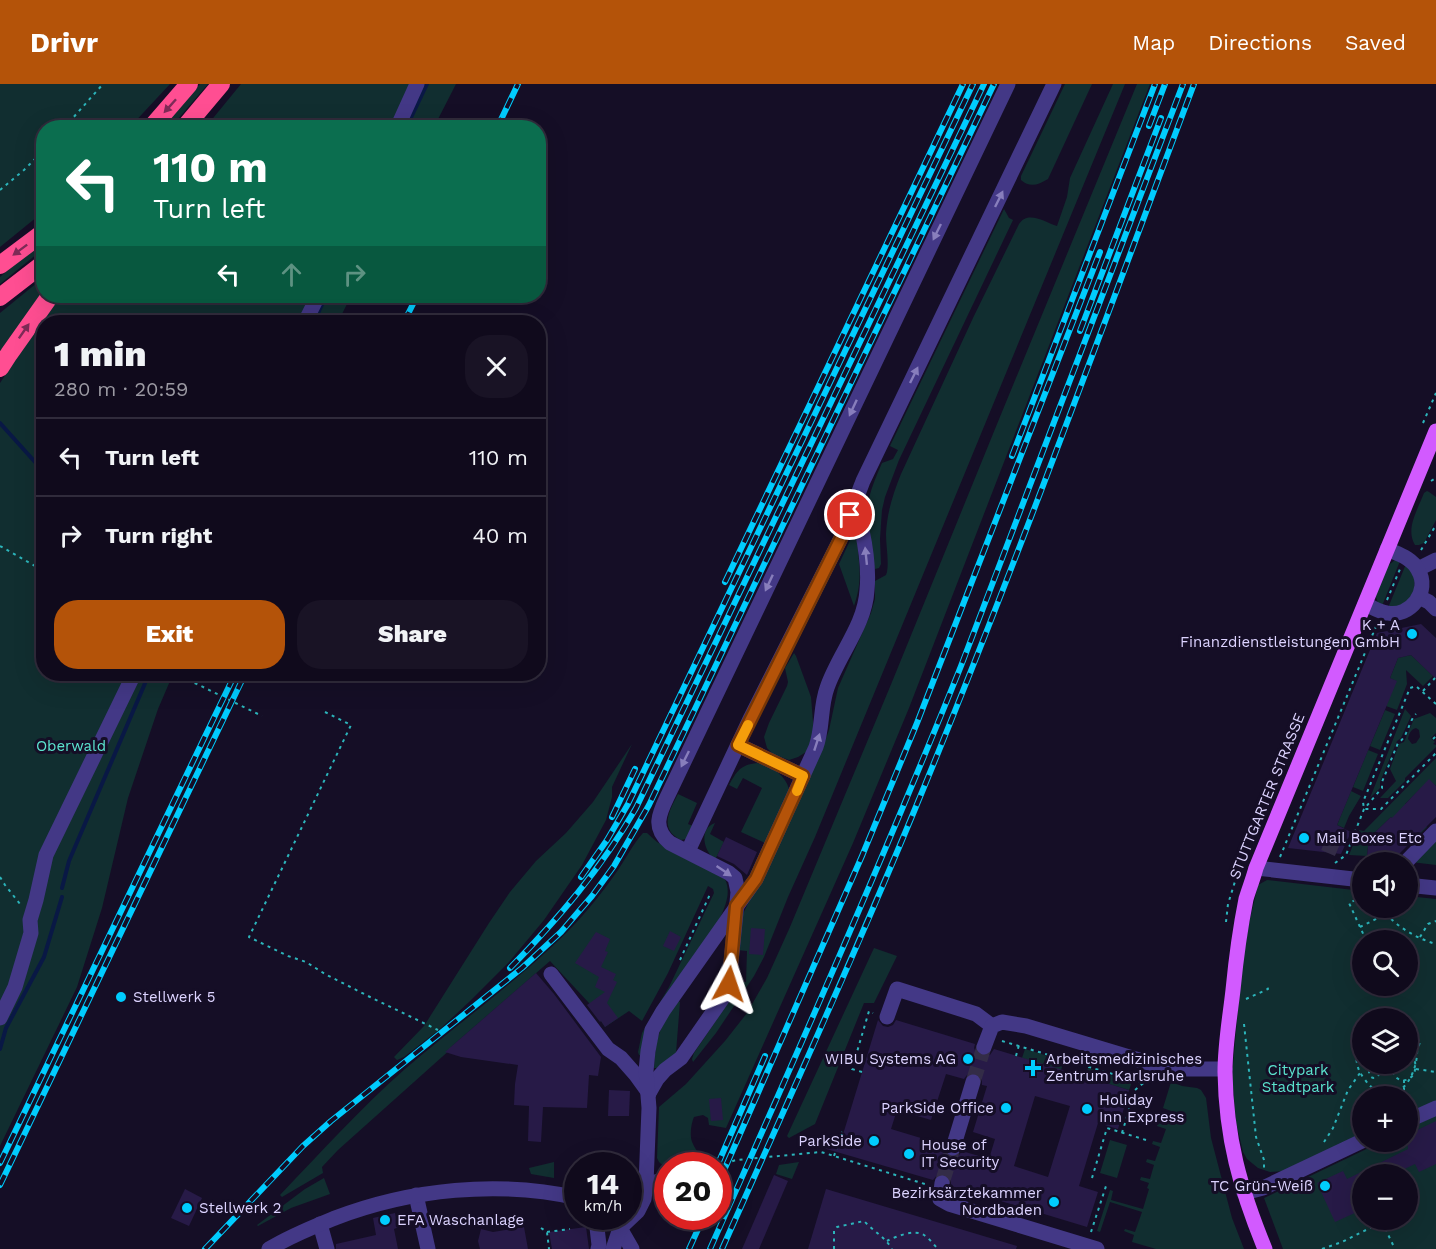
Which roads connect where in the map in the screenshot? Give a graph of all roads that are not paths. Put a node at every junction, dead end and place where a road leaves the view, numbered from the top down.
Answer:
1 (189, 84) edge
2 (221, 84) edge
3 (417, 84) edge
4 (1008, 84) edge
5 (1054, 84) edge
6 (158, 120) edge
7 (191, 120) edge
8 (401, 120) edge
9 (36, 238) edge
10 (0, 265) edge
11 (36, 269) edge
12 (0, 297) edge
13 (36, 317) edge
14 (0, 368) edge
15 (1436, 431) edge
16 (856, 501) junction
17 (1387, 549) junction
18 (1436, 560) edge
19 (1418, 569) junction
20 (1430, 602) edge
21 (1365, 604) junction
22 (131, 681) edge
23 (738, 745) junction
24 (803, 776) junction
25 (1436, 831) edge
26 (688, 851) junction
27 (1416, 852) edge
28 (1256, 868) junction
29 (1352, 879) edge
30 (1418, 886) edge
31 (1436, 888) edge
32 (736, 906) junction
33 (551, 974) dead end
34 (887, 1017) dead end
35 (0, 1018) edge
36 (1225, 1069) junction
37 (973, 1082) tunnel mouth
38 (649, 1093) junction
39 (1436, 1108) edge
40 (1418, 1116) edge
41 (1352, 1146) edge
42 (953, 1148) tunnel mouth
43 (654, 1182) edge
44 (646, 1184) junction
45 (941, 1186) road end
46 (1244, 1193) junction
47 (416, 1195) junction
48 (564, 1196) edge
49 (642, 1204) edge
50 (320, 1224) junction
51 (597, 1230) edge
52 (615, 1230) edge
53 (621, 1230) edge
54 (1093, 1248) edge
55 (269, 1249) edge
56 (327, 1249) edge
57 (428, 1249) edge
58 (598, 1249) edge
59 (613, 1249) edge
60 (633, 1249) edge
61 (1265, 1249) edge

1 -> 6 highway
2 - 7 highway
3 - 8 street
4 -> 26 street
16 -> 5 street
9 -> 10 highway
11 - 12 highway
14 -> 13 highway
15 - 17 main road, STUTTGARTER STRASSE
16 - 23 street
24 -> 16 street
17 - 19 street
17 - 21 main road, STUTTGARTER STRASSE
18 - 19 street
19 - 20 street
20 - 21 street
21 - 28 main road, STUTTGARTER STRASSE
22 - 35 street
23 - 24 street
23 - 26 street
24 - 32 street
25 - 27 street
26 -> 32 street
28 - 29 street
28 - 36 main road, STUTTGARTER STRASSE
30 - 31 street
32 - 38 street
32 - 38 street
33 - 38 street
34 - 36 street
36 - 46 main road, STUTTGARTER STRASSE
37 - 42 street
38 - 44 street
39 - 40 street
41 - 46 street
43 - 44 street
44 - 49 street
45 - 54 street
46 - 61 main road, STUTTGARTER STRASSE
47 - 48 street
47 - 50 street
47 - 57 street
50 - 55 street
50 - 56 street
51 - 58 street
52 - 59 street
53 - 60 street

